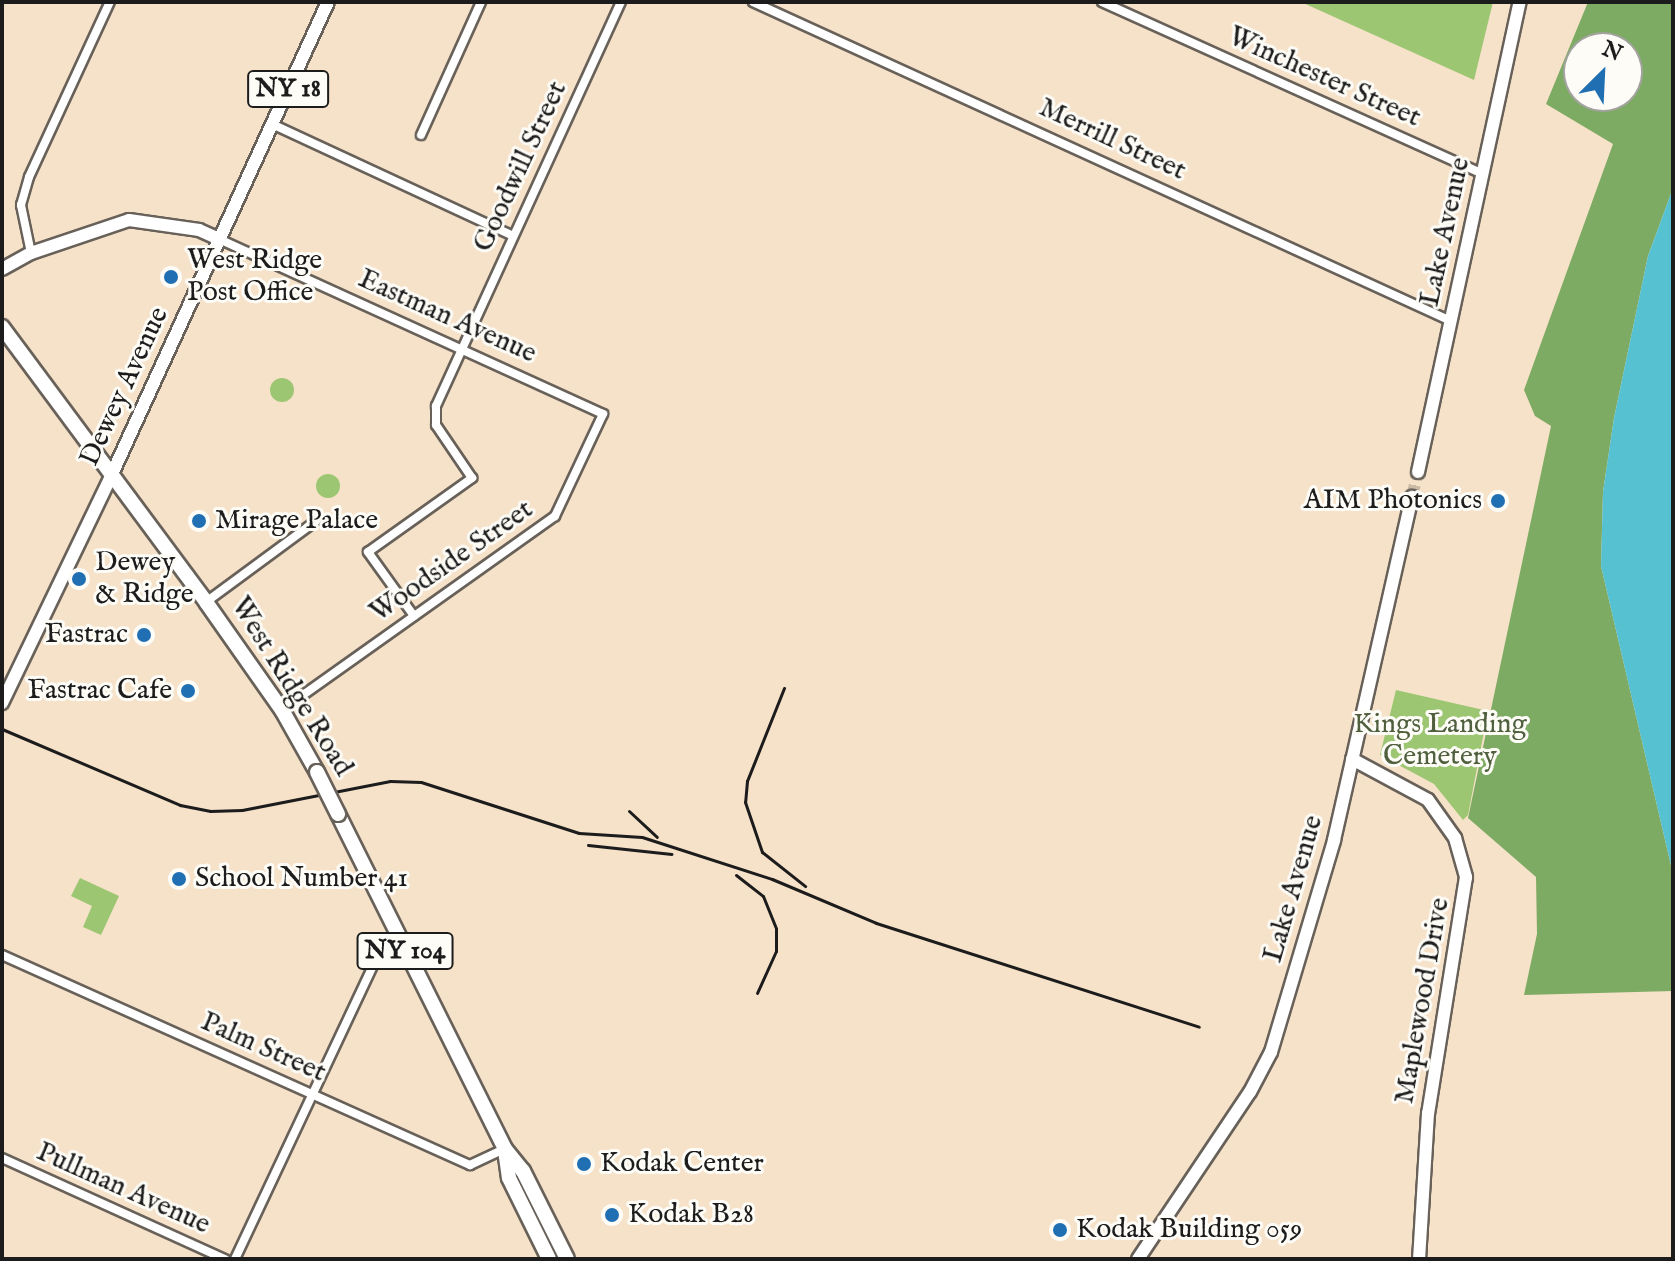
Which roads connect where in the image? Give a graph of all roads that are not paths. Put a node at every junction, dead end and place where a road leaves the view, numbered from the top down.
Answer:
1 (110, 2) edge
2 (328, 2) edge
3 (481, 2) edge
4 (621, 2) edge
5 (753, 2) edge
6 (1102, 2) edge
7 (1520, 2) edge
8 (272, 124) junction
9 (421, 135) dead end
10 (1483, 174) junction
11 (513, 236) junction
12 (219, 239) junction
13 (31, 253) junction
14 (2, 269) edge
15 (1451, 321) junction
16 (2, 327) edge
17 (461, 350) junction
18 (603, 414) joint
19 (1418, 472) tunnel mouth
20 (112, 474) junction
21 (1412, 497) tunnel mouth
22 (316, 521) dead end
23 (206, 602) junction
24 (414, 616) junction
25 (3, 702) edge
26 (282, 710) junction
27 (1352, 759) junction
28 (396, 932) junction
29 (2, 955) edge
30 (311, 1094) junction
31 (505, 1149) junction
32 (2, 1158) edge
33 (225, 1259) edge
34 (235, 1259) edge
35 (549, 1259) edge
36 (567, 1259) edge
37 (1138, 1259) edge
38 (1419, 1259) edge

1 - 13 street
2 - 8 main road, Dewey Avenue / NY 18
3 - 9 street
4 - 11 street, Goodwill Street
5 - 15 street, Merrill Street
6 - 10 street, Winchester Street
7 - 10 main road, Lake Avenue
8 - 11 street
8 - 12 main road, Dewey Avenue / NY 18
10 - 15 main road, Lake Avenue
11 - 17 street, Goodwill Street
12 - 13 main road, Eastman Avenue
12 - 17 street, Eastman Avenue
12 - 20 main road, Dewey Avenue / NY 18
13 - 14 main road, Eastman Avenue
15 - 19 main road, Lake Avenue
16 - 20 highway, West Ridge Road / NY 104
17 - 18 street, Eastman Avenue
17 - 24 street, Goodwill Street
18 - 24 street, Woodside Street
20 - 23 highway, West Ridge Road / NY 104
20 - 25 main road, Dewey Avenue
21 - 27 main road, Lake Avenue
22 - 23 street
23 - 26 highway, West Ridge Road / NY 104
24 - 26 street, Woodside Street
26 - 28 highway, West Ridge Road / NY 104, bridge
27 - 37 main road, Lake Avenue
27 - 38 main road, Maplewood Drive
28 - 30 street
28 - 31 highway, West Ridge Road / NY 104
29 - 30 street, Palm Street
30 - 31 street, Palm Street
30 - 34 street
31 - 35 highway, West Ridge Road / NY 104
31 - 36 highway, West Ridge Road / NY 104
32 - 33 street, Pullman Avenue

